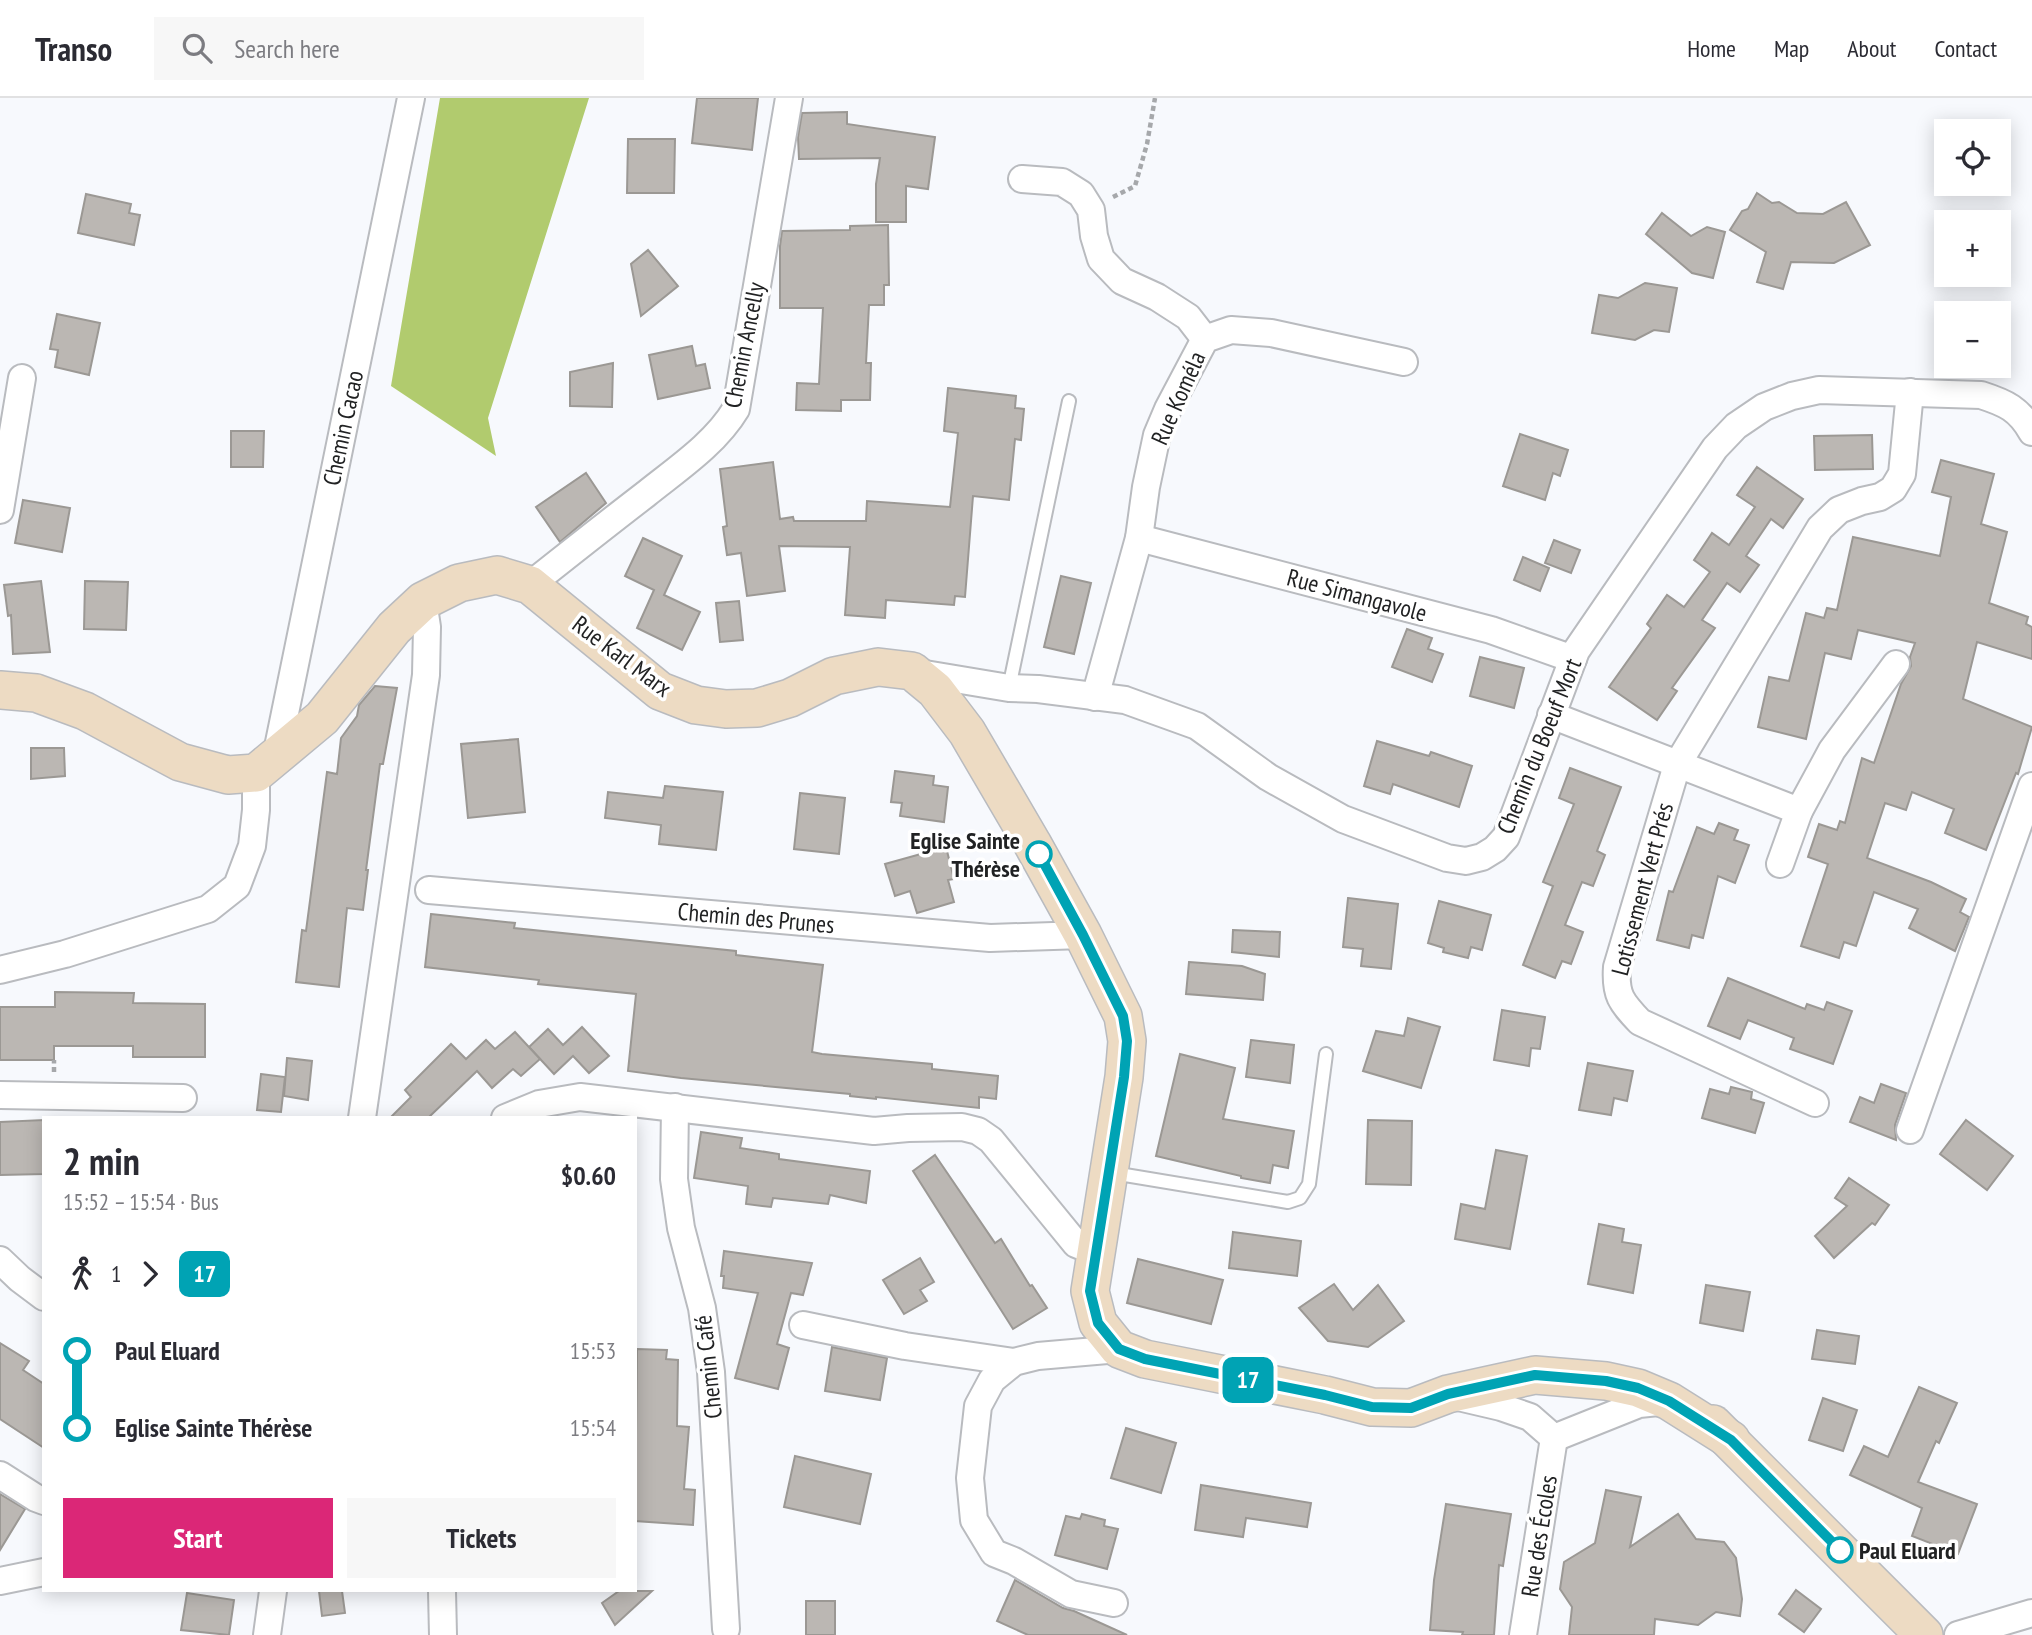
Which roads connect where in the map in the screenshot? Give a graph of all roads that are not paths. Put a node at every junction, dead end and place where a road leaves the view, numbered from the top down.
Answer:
1 (411, 98) edge
2 (789, 98) edge
3 (1022, 179) dead end
4 (1205, 340) junction
5 (1404, 362) dead end
6 (22, 379) dead end
7 (1910, 392) junction
8 (1069, 401) dead end
9 (2032, 432) edge
10 (0, 510) edge
11 (1139, 538) junction
12 (530, 585) junction
13 (423, 601) junction
14 (1573, 659) junction
15 (1896, 664) dead end
16 (912, 671) junction
17 (1009, 688) junction
18 (0, 690) edge
19 (1095, 697) junction
20 (1551, 715) junction
21 (266, 765) junction
22 (1677, 765) junction
23 (2032, 786) edge
24 (1799, 811) junction
25 (1780, 864) dead end
26 (429, 890) dead end
27 (1083, 935) junction
28 (0, 970) edge
29 (1326, 1054) dead end
30 (0, 1095) edge
31 (183, 1098) dead end
32 (1815, 1103) dead end
33 (675, 1107) junction
34 (362, 1116) edge
35 (510, 1116) edge
36 (1910, 1130) dead end
37 (1110, 1172) junction
38 (1096, 1252) junction
39 (0, 1260) edge
40 (42, 1296) edge
41 (803, 1325) dead end
42 (1119, 1349) junction
43 (1014, 1363) junction
44 (1548, 1366) junction
45 (1602, 1371) junction
46 (1448, 1394) junction
47 (1669, 1401) junction
48 (1530, 1417) junction
49 (1601, 1420) junction
50 (1554, 1438) junction
51 (1731, 1440) junction
52 (0, 1475) edge
53 (42, 1500) edge
54 (42, 1572) edge
55 (0, 1581) edge
56 (273, 1592) edge
57 (442, 1592) edge
58 (1114, 1603) dead end
59 (2032, 1614) edge
60 (726, 1629) dead end
61 (267, 1635) edge
62 (443, 1635) edge
63 (1523, 1635) edge
64 (1924, 1635) edge
65 (1958, 1635) edge

1 - 21 street, Chemin Cacao
2 - 12 street, Chemin Ancelly
3 - 4 street
4 - 5 street, Rue Koméla
4 - 11 street, Rue Koméla
6 - 10 street
7 - 9 street, Chemin du Boeuf Mort
7 - 14 street, Chemin du Boeuf Mort
7 - 22 street, Lotissement Vert Prés
8 - 17 lane
11 - 14 street, Rue Simangavole
11 - 19 street, Rue Koméla
12 - 13 main road, Rue Karl Marx
12 - 16 main road, Rue Karl Marx
13 - 21 main road, Rue Karl Marx
13 - 34 street
14 - 20 street, Chemin du Boeuf Mort
15 - 24 street
16 - 17 street, Chemin du Boeuf Mort
16 - 27 main road
17 - 19 street, Chemin du Boeuf Mort
18 - 21 main road
19 - 20 street, Chemin du Boeuf Mort
20 - 22 street
21 - 28 street, Chemin Cacao
22 - 24 street
22 - 32 street, Lotissement Vert Prés
23 - 36 street
24 - 25 street
26 - 27 street, Chemin des Prunes
27 - 37 main road
29 - 37 lane
30 - 31 street
33 - 35 street
33 - 38 street
33 - 60 street, Chemin Café
37 - 38 main road
38 - 42 main road
39 - 40 street
41 - 43 street
42 - 43 street
42 - 46 main road
43 - 58 street
44 - 45 main road
44 - 46 main road
44 - 48 street
45 - 47 main road
45 - 49 street
45 - 51 main road
46 - 48 street
47 - 49 street
47 - 51 main road
48 - 50 street
49 - 50 street
50 - 63 street, Rue des Écoles
51 - 64 main road
52 - 53 street
54 - 55 street
56 - 61 street
57 - 62 street
59 - 65 street

